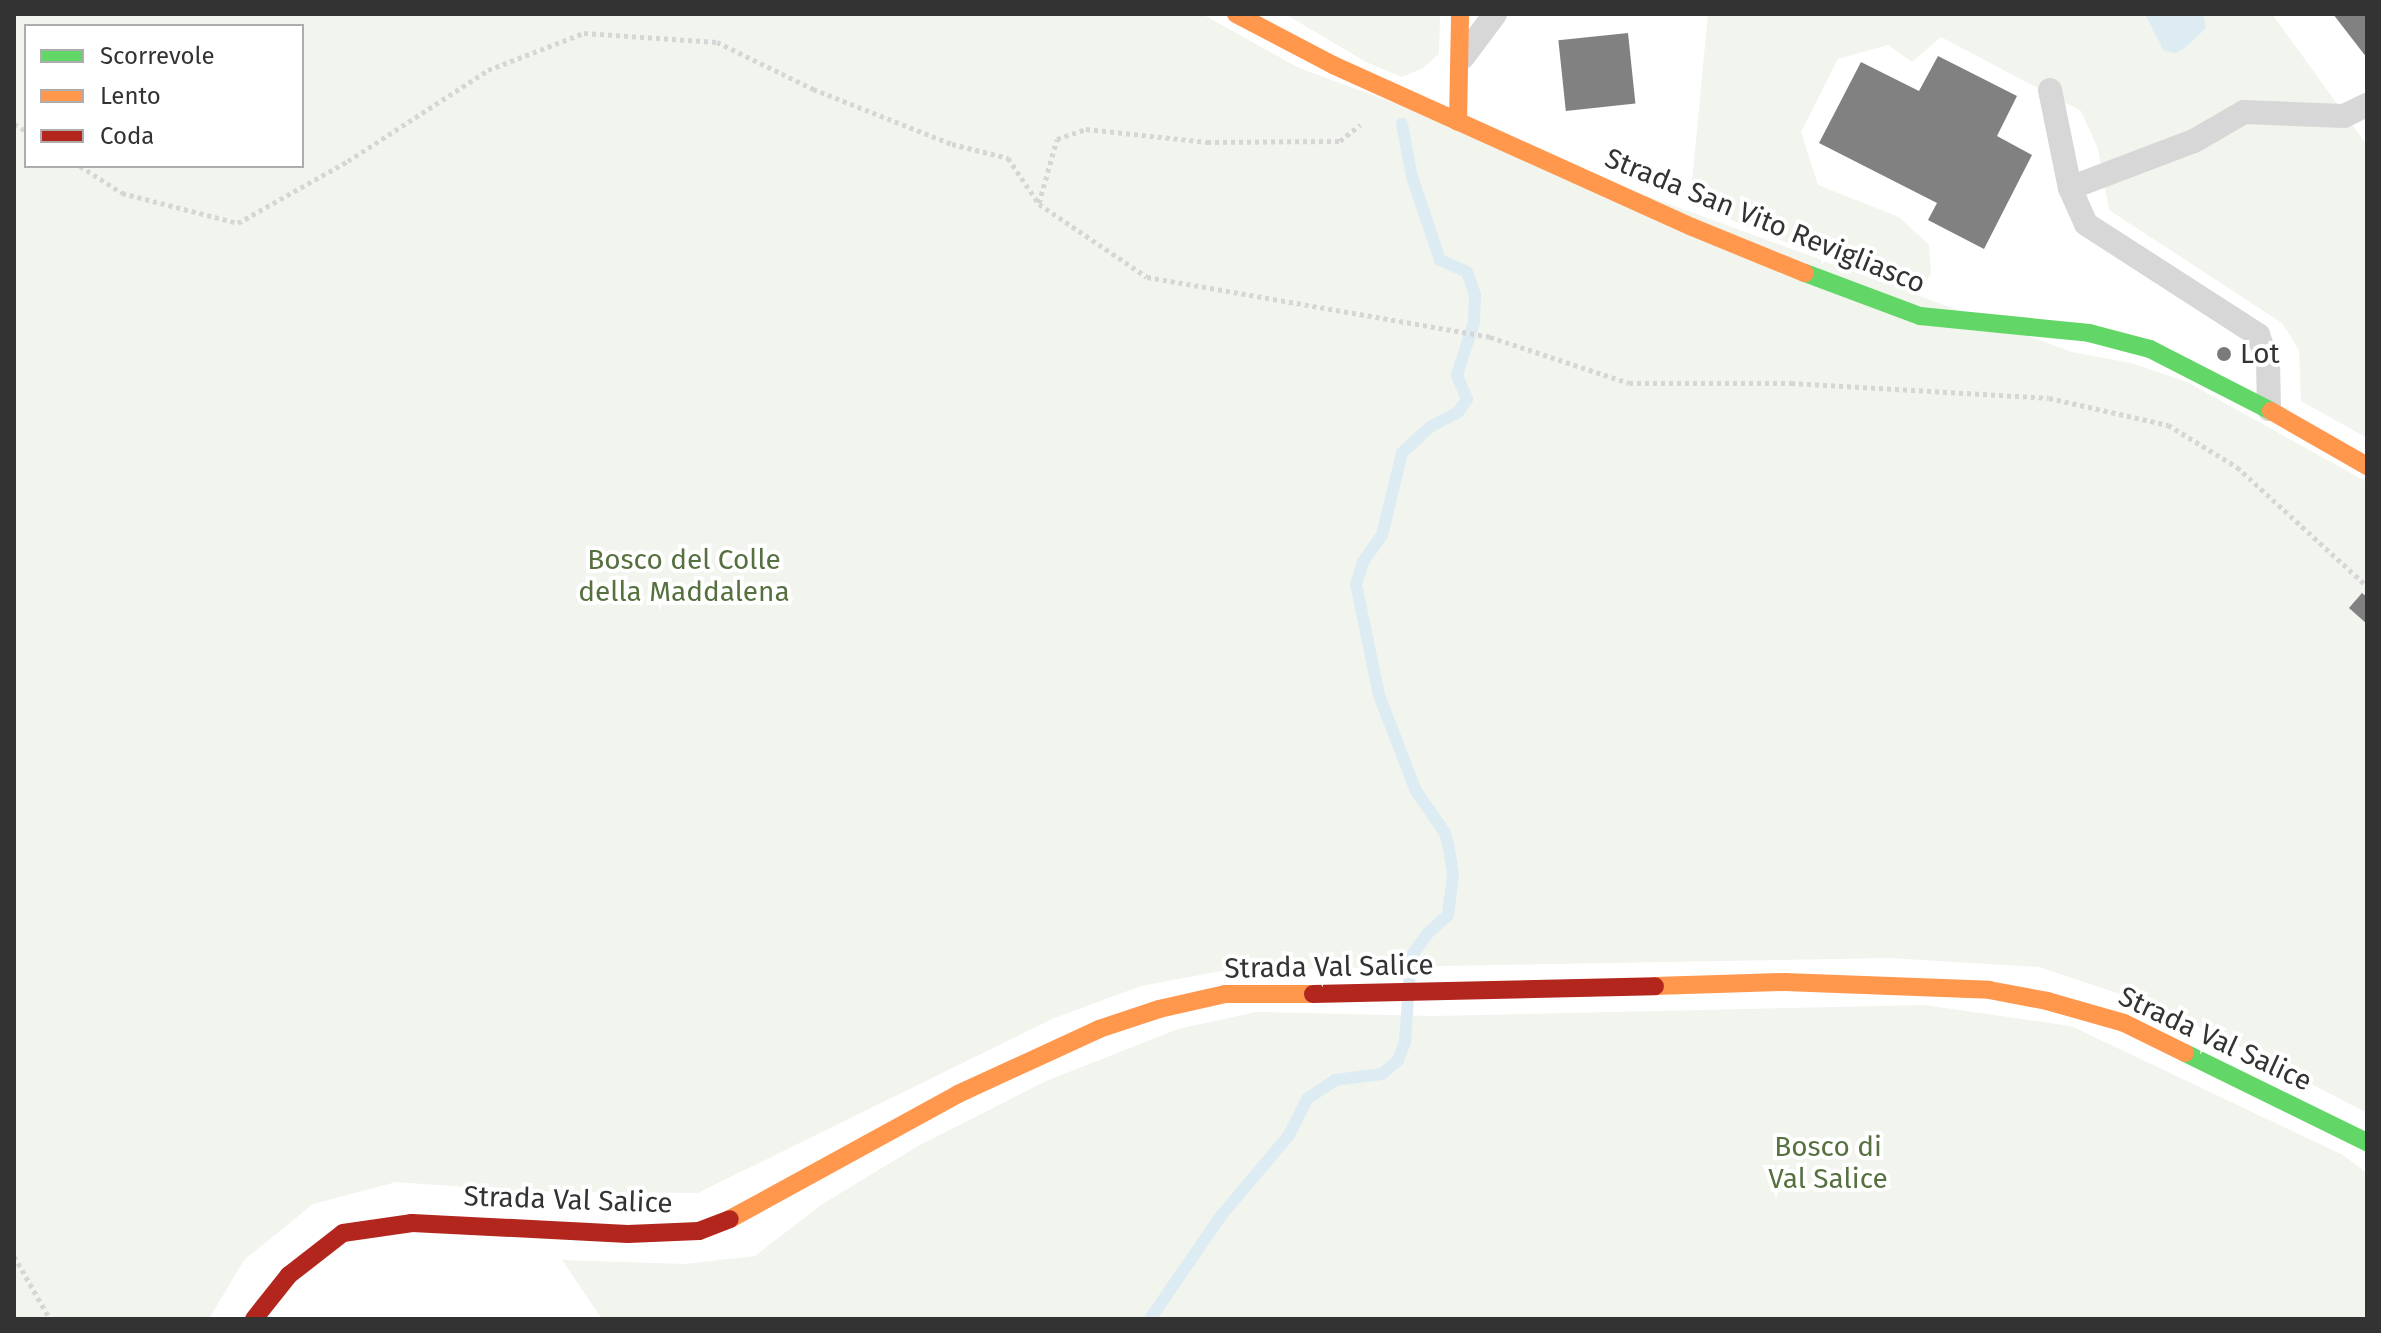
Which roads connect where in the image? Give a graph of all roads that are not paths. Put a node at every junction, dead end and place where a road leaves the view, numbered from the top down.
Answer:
1 (1236, 14) edge
2 (1460, 14) edge
3 (1495, 14) edge
4 (1459, 63) junction
5 (2050, 90) dead end
6 (2367, 105) edge
7 (1458, 122) junction
8 (2070, 188) junction
9 (2269, 409) junction
10 (2367, 466) edge
11 (2367, 1142) edge
12 (254, 1319) edge

1 - 7 street, Strada San Vito Revigliasco
2 - 4 street
3 - 4 lane
4 - 7 street
5 - 8 lane
6 - 8 lane
7 - 9 street, Strada San Vito Revigliasco
8 - 9 lane
9 - 10 street, Strada San Vito Revigliasco
11 - 12 street, Strada Val Salice

